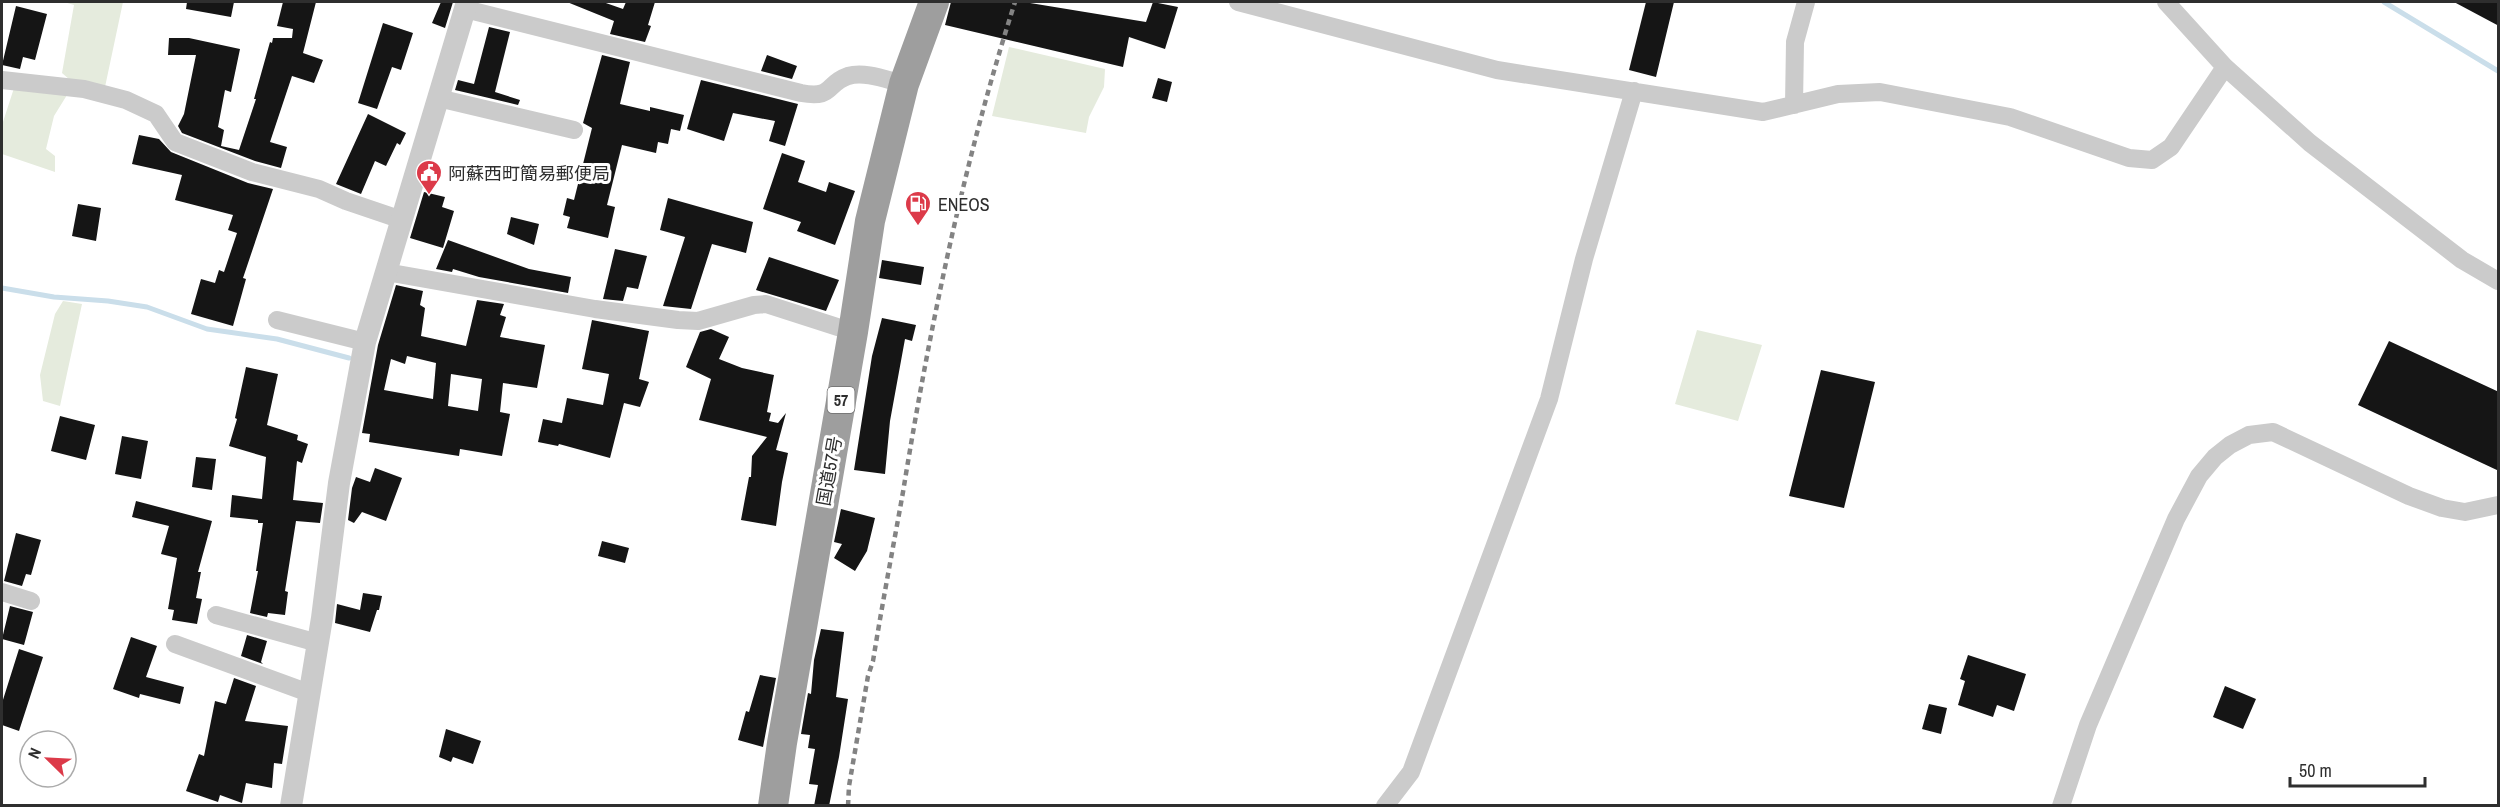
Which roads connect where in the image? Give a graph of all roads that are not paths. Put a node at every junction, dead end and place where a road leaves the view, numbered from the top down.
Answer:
1 (934, 2) edge
2 (1238, 2) edge
3 (1806, 2) edge
4 (2166, 2) edge
5 (466, 5) edge
6 (2225, 67) junction
7 (2, 80) edge
8 (904, 84) junction
9 (1634, 91) junction
10 (438, 98) junction
11 (1794, 105) junction
12 (574, 130) dead end
13 (402, 220) junction
14 (386, 272) junction
15 (2499, 281) edge
16 (277, 320) dead end
17 (853, 332) junction
18 (365, 342) junction
19 (2499, 505) edge
20 (2, 592) edge
21 (31, 601) dead end
22 (216, 615) dead end
23 (318, 643) junction
24 (175, 644) dead end
25 (309, 693) junction
26 (291, 806) edge
27 (773, 806) edge
28 (1385, 806) edge
29 (2061, 806) edge

1 - 8 highway, 国道57号 / 57
2 - 9 street
3 - 11 street
4 - 6 street
5 - 8 street
5 - 10 street
6 - 11 street
6 - 15 street
7 - 13 street
8 - 17 highway, 国道57号 / 57
9 - 11 street
9 - 28 street
10 - 12 street
10 - 13 street
13 - 14 street
14 - 17 street
14 - 18 street
16 - 18 street
17 - 27 highway, 国道57号 / 57
18 - 23 street
19 - 29 street
20 - 21 street
22 - 23 street
23 - 25 street
24 - 25 street
25 - 26 street

